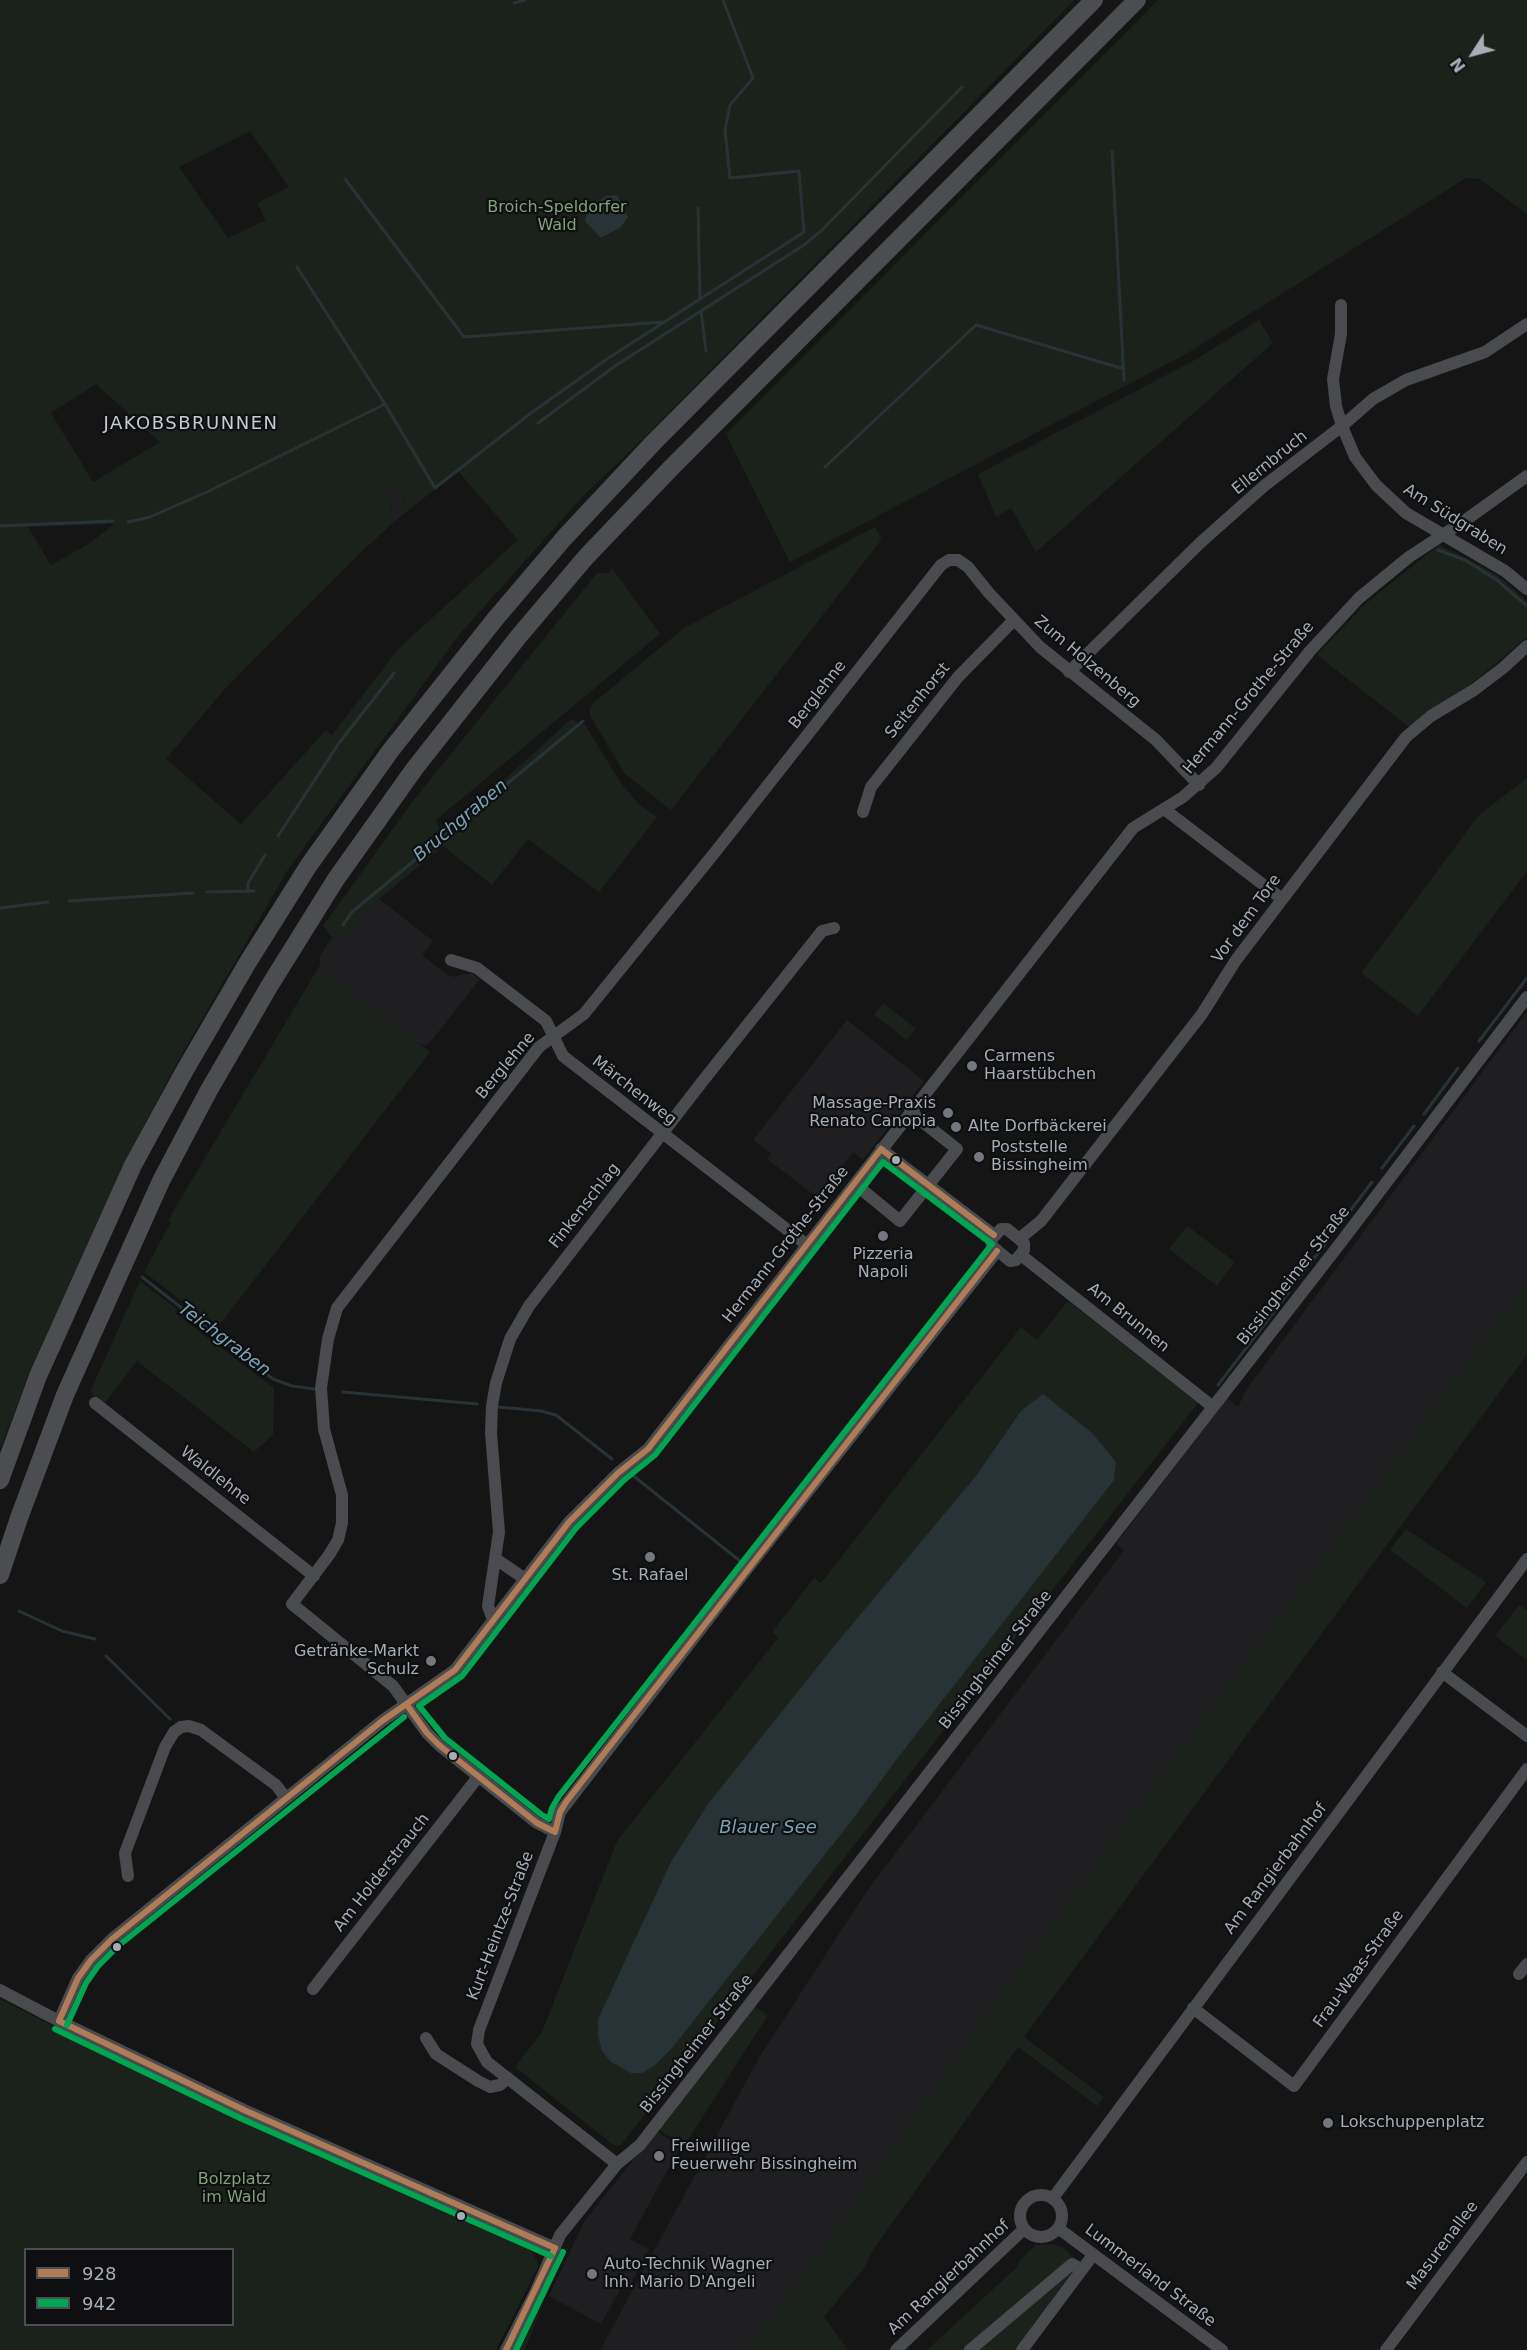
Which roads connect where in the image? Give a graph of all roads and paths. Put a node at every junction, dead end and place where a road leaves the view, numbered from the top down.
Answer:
1 (1094, 0) edge
2 (1137, 0) edge
3 (1341, 305) dead end
4 (1526, 327) edge
5 (1341, 426) junction
6 (1527, 476) edge
7 (1441, 535) junction
8 (958, 560) joint
9 (1527, 589) edge
10 (1014, 620) junction
11 (1527, 645) edge
12 (1069, 672) junction
13 (1199, 785) junction
14 (1164, 809) junction
15 (863, 812) dead end
16 (1281, 898) junction
17 (834, 928) dead end
18 (451, 960) dead end
19 (1527, 998) edge
20 (554, 1036) junction
21 (910, 1112) junction
22 (662, 1134) junction
23 (882, 1149) junction
24 (855, 1184) junction
25 (928, 1186) junction
26 (994, 1235) junction
27 (1019, 1239) junction
28 (807, 1245) junction
29 (997, 1251) junction
30 (1021, 1255) junction
31 (95, 1403) dead end
32 (1213, 1407) junction
33 (0, 1480) edge
34 (496, 1559) junction
35 (1527, 1559) edge
36 (0, 1575) edge
37 (314, 1576) junction
38 (525, 1580) junction
39 (492, 1620) junction
40 (1442, 1672) junction
41 (407, 1705) junction
42 (1527, 1736) edge
43 (1527, 1769) edge
44 (478, 1777) junction
45 (285, 1797) junction
46 (555, 1832) junction
47 (128, 1876) dead end
48 (313, 1989) dead end
49 (0, 1990) edge
50 (1193, 2008) junction
51 (59, 2022) junction
52 (426, 2038) dead end
53 (508, 2078) junction
54 (1527, 2162) edge
55 (617, 2164) junction
56 (1053, 2198) junction
57 (1058, 2228) junction
58 (1024, 2229) junction
59 (555, 2248) junction
60 (1093, 2255) junction
61 (1082, 2270) junction
62 (506, 2350) edge
63 (896, 2350) edge
64 (970, 2350) edge
65 (1022, 2350) edge
66 (1221, 2350) edge
67 (1386, 2350) edge

1 - 33 highway
2 - 36 highway
3 - 5 street, Am Südgraben
4 - 5 street, Ellernbruch
5 - 7 street, Am Südgraben
5 - 12 street, Ellernbruch
6 - 7 street, Hermann-Grothe-Straße
7 - 9 street, Am Südgraben
7 - 13 street, Hermann-Grothe-Straße
8 - 10 street, Zum Holzenberg
8 - 20 street, Berglehne
10 - 12 street, Zum Holzenberg
10 - 15 street, Seitenhorst
11 - 16 street, Vor dem Tore
12 - 13 street, Zum Holzenberg
13 - 14 street, Hermann-Grothe-Straße
14 - 16 street
14 - 21 street, Hermann-Grothe-Straße
16 - 27 street, Vor dem Tore
17 - 22 street, Finkenschlag
18 - 20 street, Märchenweg
19 - 32 street, Bissingheimer Straße
20 - 22 street, Märchenweg
20 - 37 street, Berglehne
21 - 23 street, Hermann-Grothe-Straße
21 - 25 street
22 - 28 street, Märchenweg
22 - 34 street, Finkenschlag
23 - 24 street, Hermann-Grothe-Straße
23 - 25 street
24 - 25 street
24 - 28 street, Hermann-Grothe-Straße
25 - 26 street
26 - 27 street
26 - 29 street
27 - 30 street
28 - 38 street, Hermann-Grothe-Straße
29 - 30 street, Am Brunnen
29 - 46 street, Kurt-Heintze-Straße
30 - 32 street, Am Brunnen
31 - 37 street, Waldlehne
32 - 55 street, Bissingheimer Straße
34 - 38 street
34 - 39 street, Finkenschlag
35 - 40 street, Am Rangierbahnhof
37 - 41 street, Berglehne
38 - 39 street, Hermann-Grothe-Straße
39 - 41 street, Hermann-Grothe-Straße
40 - 42 street
40 - 50 street, Am Rangierbahnhof
41 - 44 street
41 - 45 street, Hermann-Grothe-Straße
43 - 50 street, Frau-Waas-Straße
44 - 46 street
44 - 48 street, Am Holderstrauch
45 - 47 street
45 - 51 street, Hermann-Grothe-Straße
46 - 53 street, Kurt-Heintze-Straße
49 - 51 street
50 - 56 street, Am Rangierbahnhof
51 - 59 street
52 - 53 street
53 - 55 street
54 - 67 street, Masurenallee
55 - 59 street, Bissingheimer Straße
56 - 57 street
56 - 58 street
57 - 58 street
57 - 60 street, Lummerland Straße
58 - 63 street, Am Rangierbahnhof
59 - 62 street, Bissingheimer Straße
60 - 61 street
60 - 66 street, Lummerland Straße
61 - 64 street
61 - 65 street

